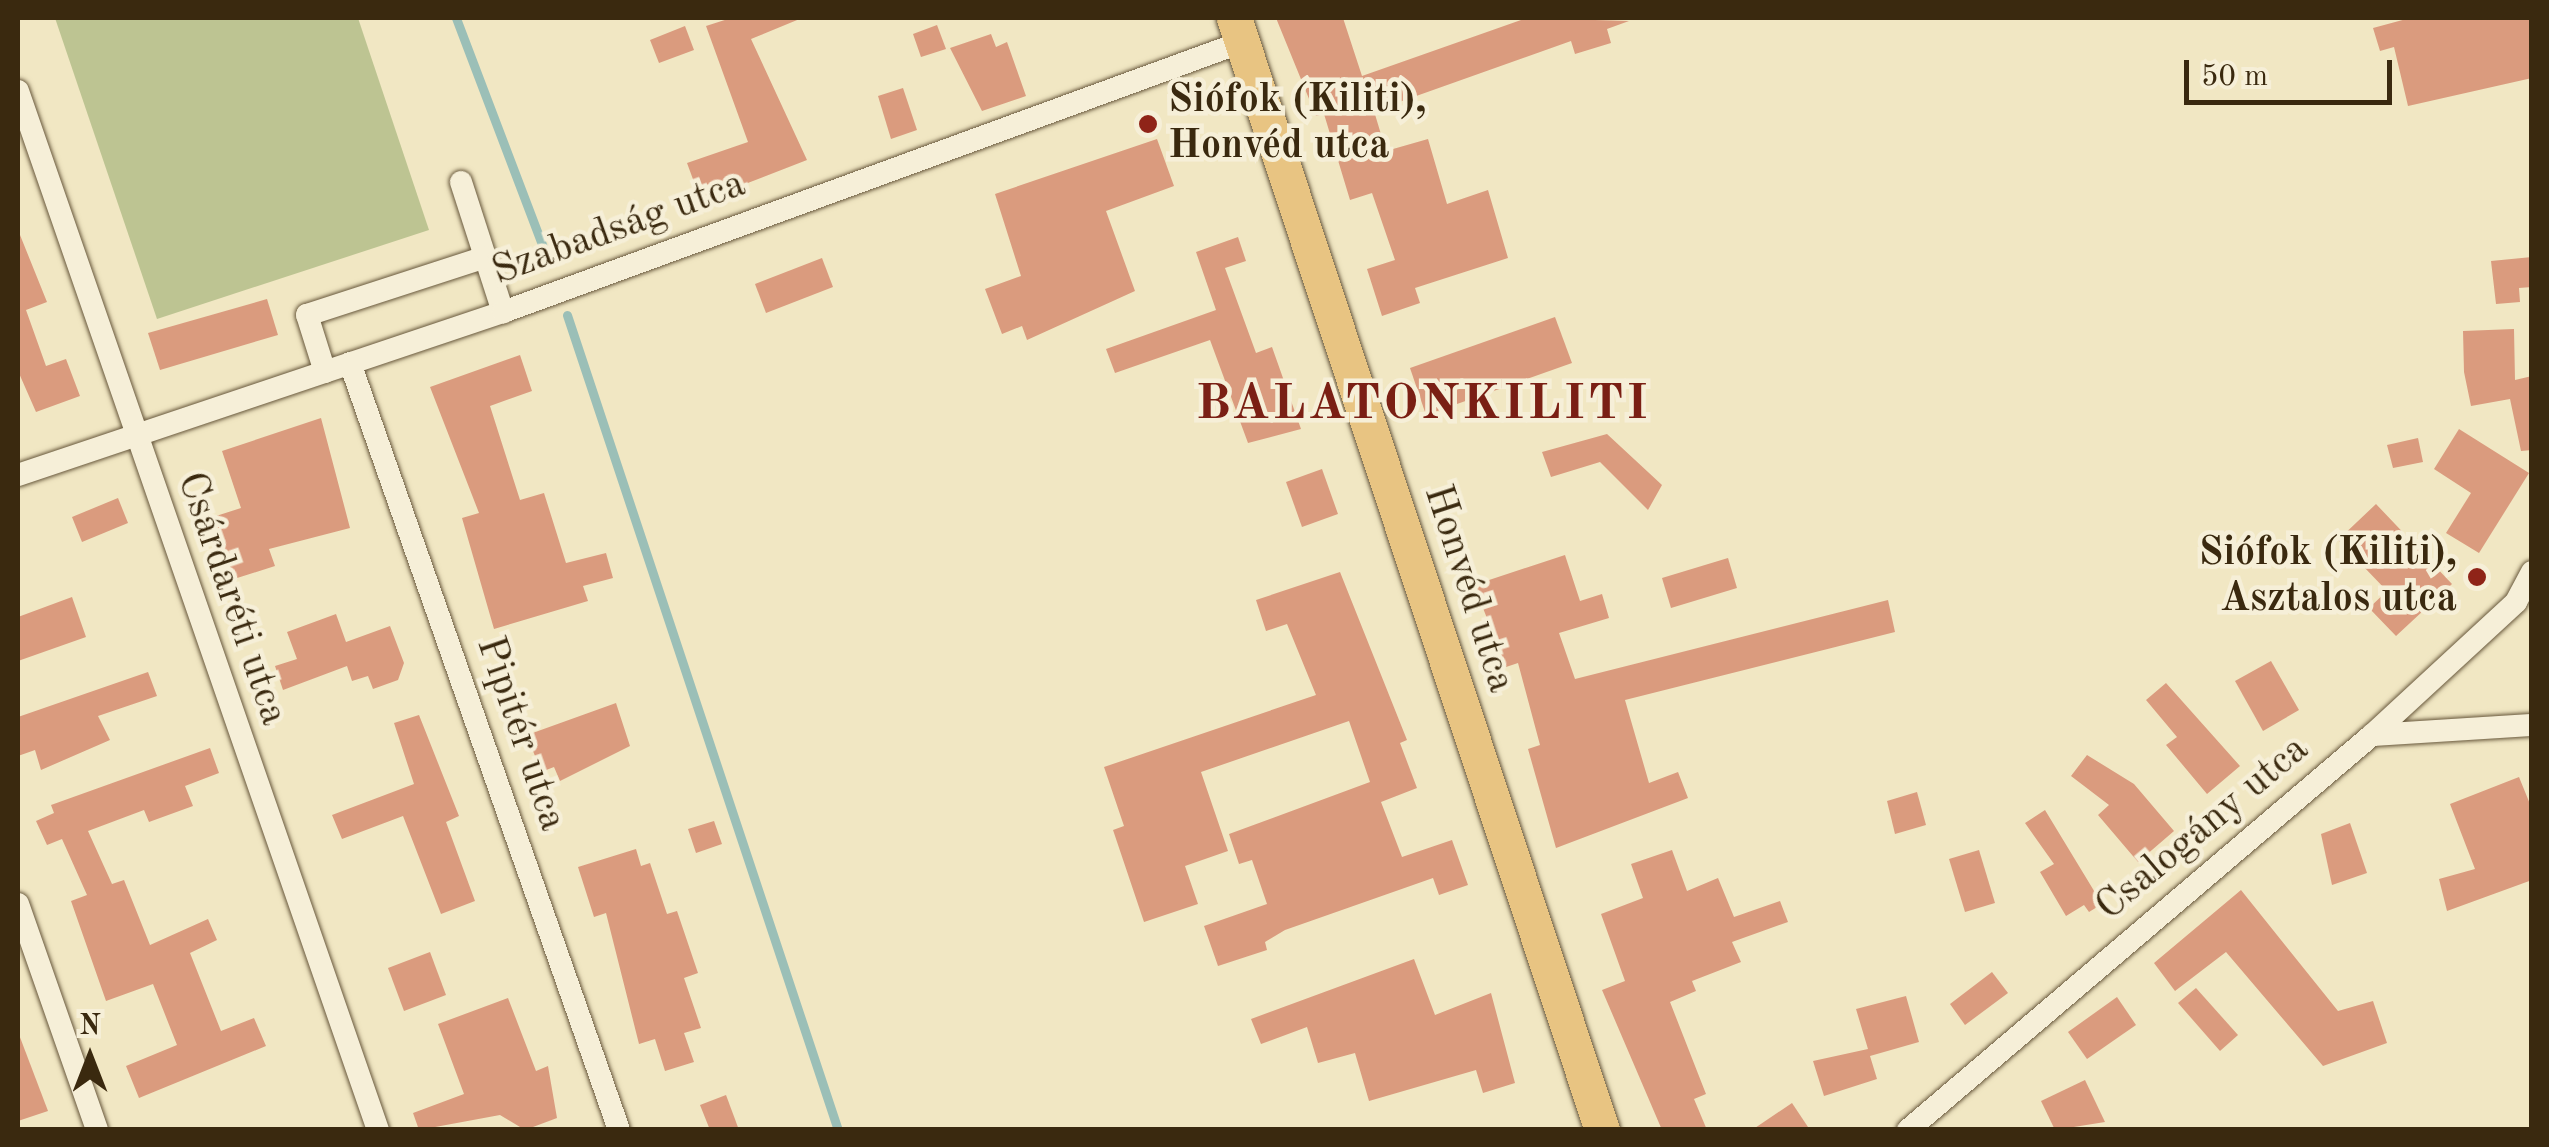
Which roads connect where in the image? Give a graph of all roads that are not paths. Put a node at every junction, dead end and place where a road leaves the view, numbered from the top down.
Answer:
1 (1238, 30) edge
2 (18, 92) edge
3 (461, 182) dead end
4 (486, 257) junction
5 (504, 312) junction
6 (350, 363) junction
7 (326, 372) junction
8 (133, 436) junction
9 (18, 474) edge
10 (2532, 572) edge
11 (2532, 725) edge
12 (2372, 736) junction
13 (18, 904) edge
14 (97, 1130) edge
15 (378, 1130) edge
16 (619, 1130) edge
17 (1602, 1130) edge
18 (1908, 1130) edge

1 - 5 street, Szabadság utca
1 - 17 main road, Honvéd utca
2 - 8 street, Csárdaréti utca
3 - 4 street
4 - 5 street
4 - 7 street
5 - 6 street, Szabadság utca
6 - 7 street, Szabadság utca
6 - 16 street, Pipitér utca
7 - 8 street, Szabadság utca
8 - 9 street, Szabadság utca
8 - 15 street, Csárdaréti utca
10 - 12 street, Csalogány utca
11 - 12 street
12 - 18 street, Csalogány utca
13 - 14 street

